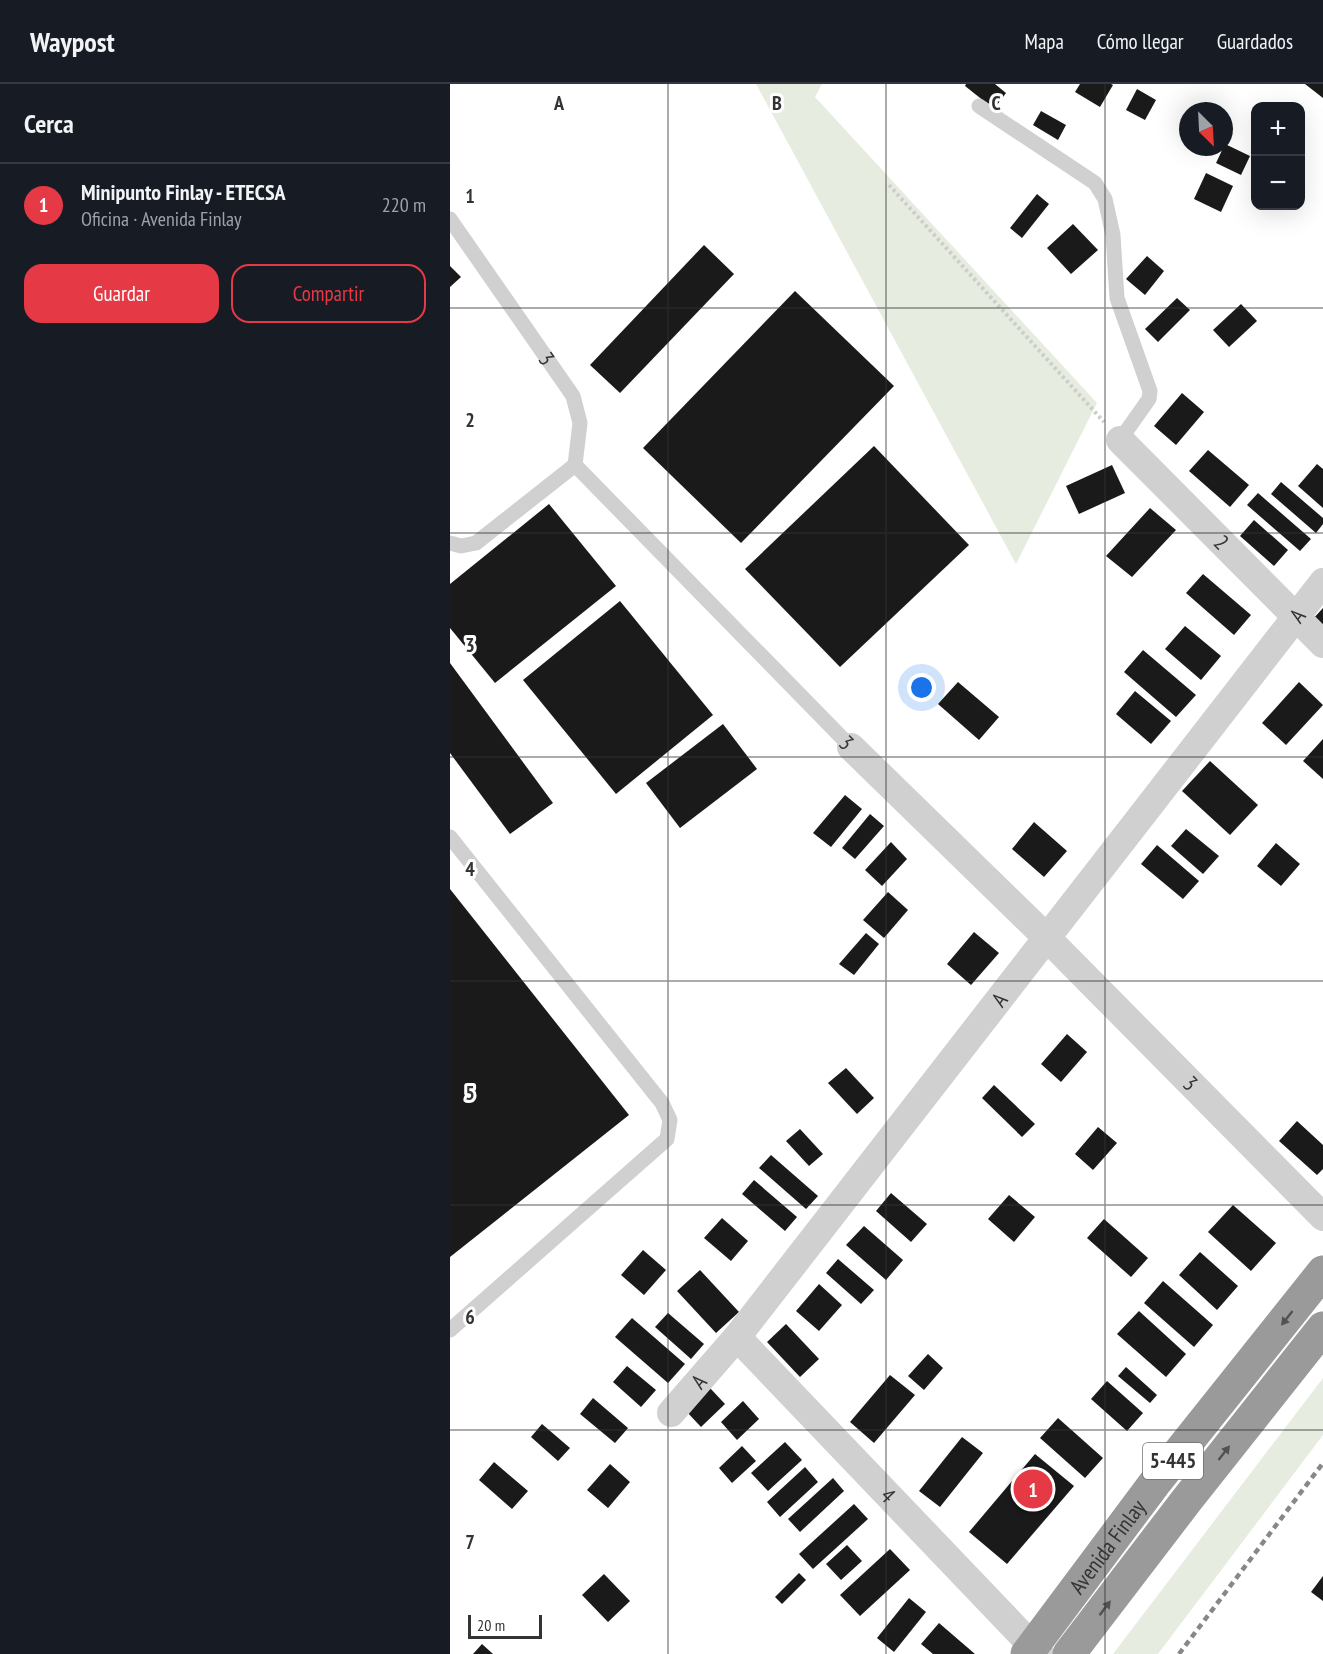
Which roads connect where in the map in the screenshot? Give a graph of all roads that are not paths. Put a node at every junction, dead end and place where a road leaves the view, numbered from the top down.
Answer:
1 (978, 106) dead end
2 (450, 219) edge
3 (1120, 440) joint
4 (575, 465) junction
5 (450, 543) edge
6 (1323, 582) edge
7 (1296, 617) junction
8 (1323, 644) edge
9 (852, 747) joint
10 (450, 837) edge
11 (1048, 939) junction
12 (1323, 1218) edge
13 (1323, 1272) edge
14 (1323, 1328) edge
15 (450, 1330) edge
16 (737, 1338) junction
17 (671, 1413) dead end
18 (1033, 1651) edge
19 (1069, 1654) edge

1 - 3 lane
2 - 4 lane, 3
3 - 7 street, 2
4 - 5 lane
4 - 9 lane, 3
6 - 7 street, A
7 - 8 street, 2
7 - 11 street, A
9 - 11 street, 3
10 - 15 lane
11 - 12 street, 3
11 - 16 street, A
13 -> 18 highway, Avenida Finlay / 5-445
19 -> 14 highway, Avenida Finlay / 5-445
16 - 17 street, A
16 - 18 street, 4

